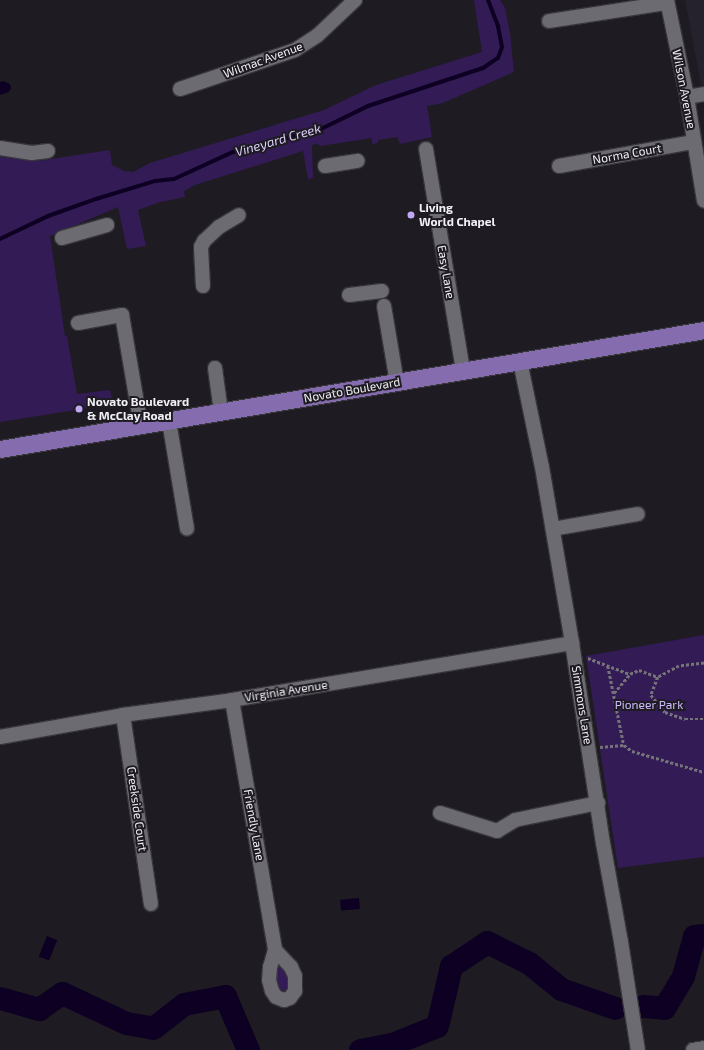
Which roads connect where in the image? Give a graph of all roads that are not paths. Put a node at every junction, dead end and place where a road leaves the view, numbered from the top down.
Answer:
1 (355, 0) edge
2 (667, 2) edge
3 (549, 21) dead end
4 (180, 89) dead end
5 (704, 94) edge
6 (687, 97) junction
7 (694, 142) junction
8 (0, 148) edge
9 (426, 149) dead end
10 (48, 151) dead end
11 (358, 161) dead end
12 (325, 166) dead end
13 (559, 166) dead end
14 (704, 201) edge
15 (239, 216) dead end
16 (107, 225) dead end
17 (62, 238) dead end
18 (203, 286) dead end
19 (382, 291) dead end
20 (349, 295) dead end
21 (384, 306) dead end
22 (78, 323) dead end
23 (704, 330) edge
24 (520, 361) junction
25 (215, 368) dead end
26 (463, 371) junction
27 (397, 383) junction
28 (221, 412) junction
29 (169, 421) junction
30 (141, 426) junction
31 (0, 448) edge
32 (638, 514) dead end
33 (187, 529) dead end
34 (553, 529) junction
35 (572, 643) junction
36 (232, 700) junction
37 (124, 715) junction
38 (0, 737) edge
39 (598, 803) junction
40 (440, 813) dead end
41 (151, 904) dead end
42 (275, 950) dead end
43 (704, 1048) edge
44 (638, 1050) edge
45 (693, 1050) edge

1 - 4 street, Wilmac Avenue
2 - 3 street
2 - 6 street, Wilson Avenue
5 - 6 street
6 - 7 street, Wilson Avenue
7 - 13 street, Norma Court
7 - 14 street, Wilson Avenue
8 - 10 street
9 - 26 street, Easy Lane
11 - 12 street
15 - 18 street
16 - 17 street
19 - 20 street
21 - 27 street
22 - 30 street
23 - 24 main road, Novato Boulevard
24 - 26 main road, Novato Boulevard
24 - 34 street, Simmons Lane
25 - 28 street
26 - 27 main road, Novato Boulevard
27 - 28 main road, Novato Boulevard
28 - 29 main road, Novato Boulevard
29 - 30 main road, Novato Boulevard
29 - 33 street
30 - 31 main road, Novato Boulevard
32 - 34 street
34 - 35 street, Simmons Lane
35 - 36 street, Virginia Avenue
35 - 39 street, Simmons Lane
36 - 37 street, Virginia Avenue
36 - 42 street, Friendly Lane
37 - 38 street, Virginia Avenue
37 - 41 street, Creekside Court
39 - 40 street
39 - 44 street, Simmons Lane
43 - 45 street

